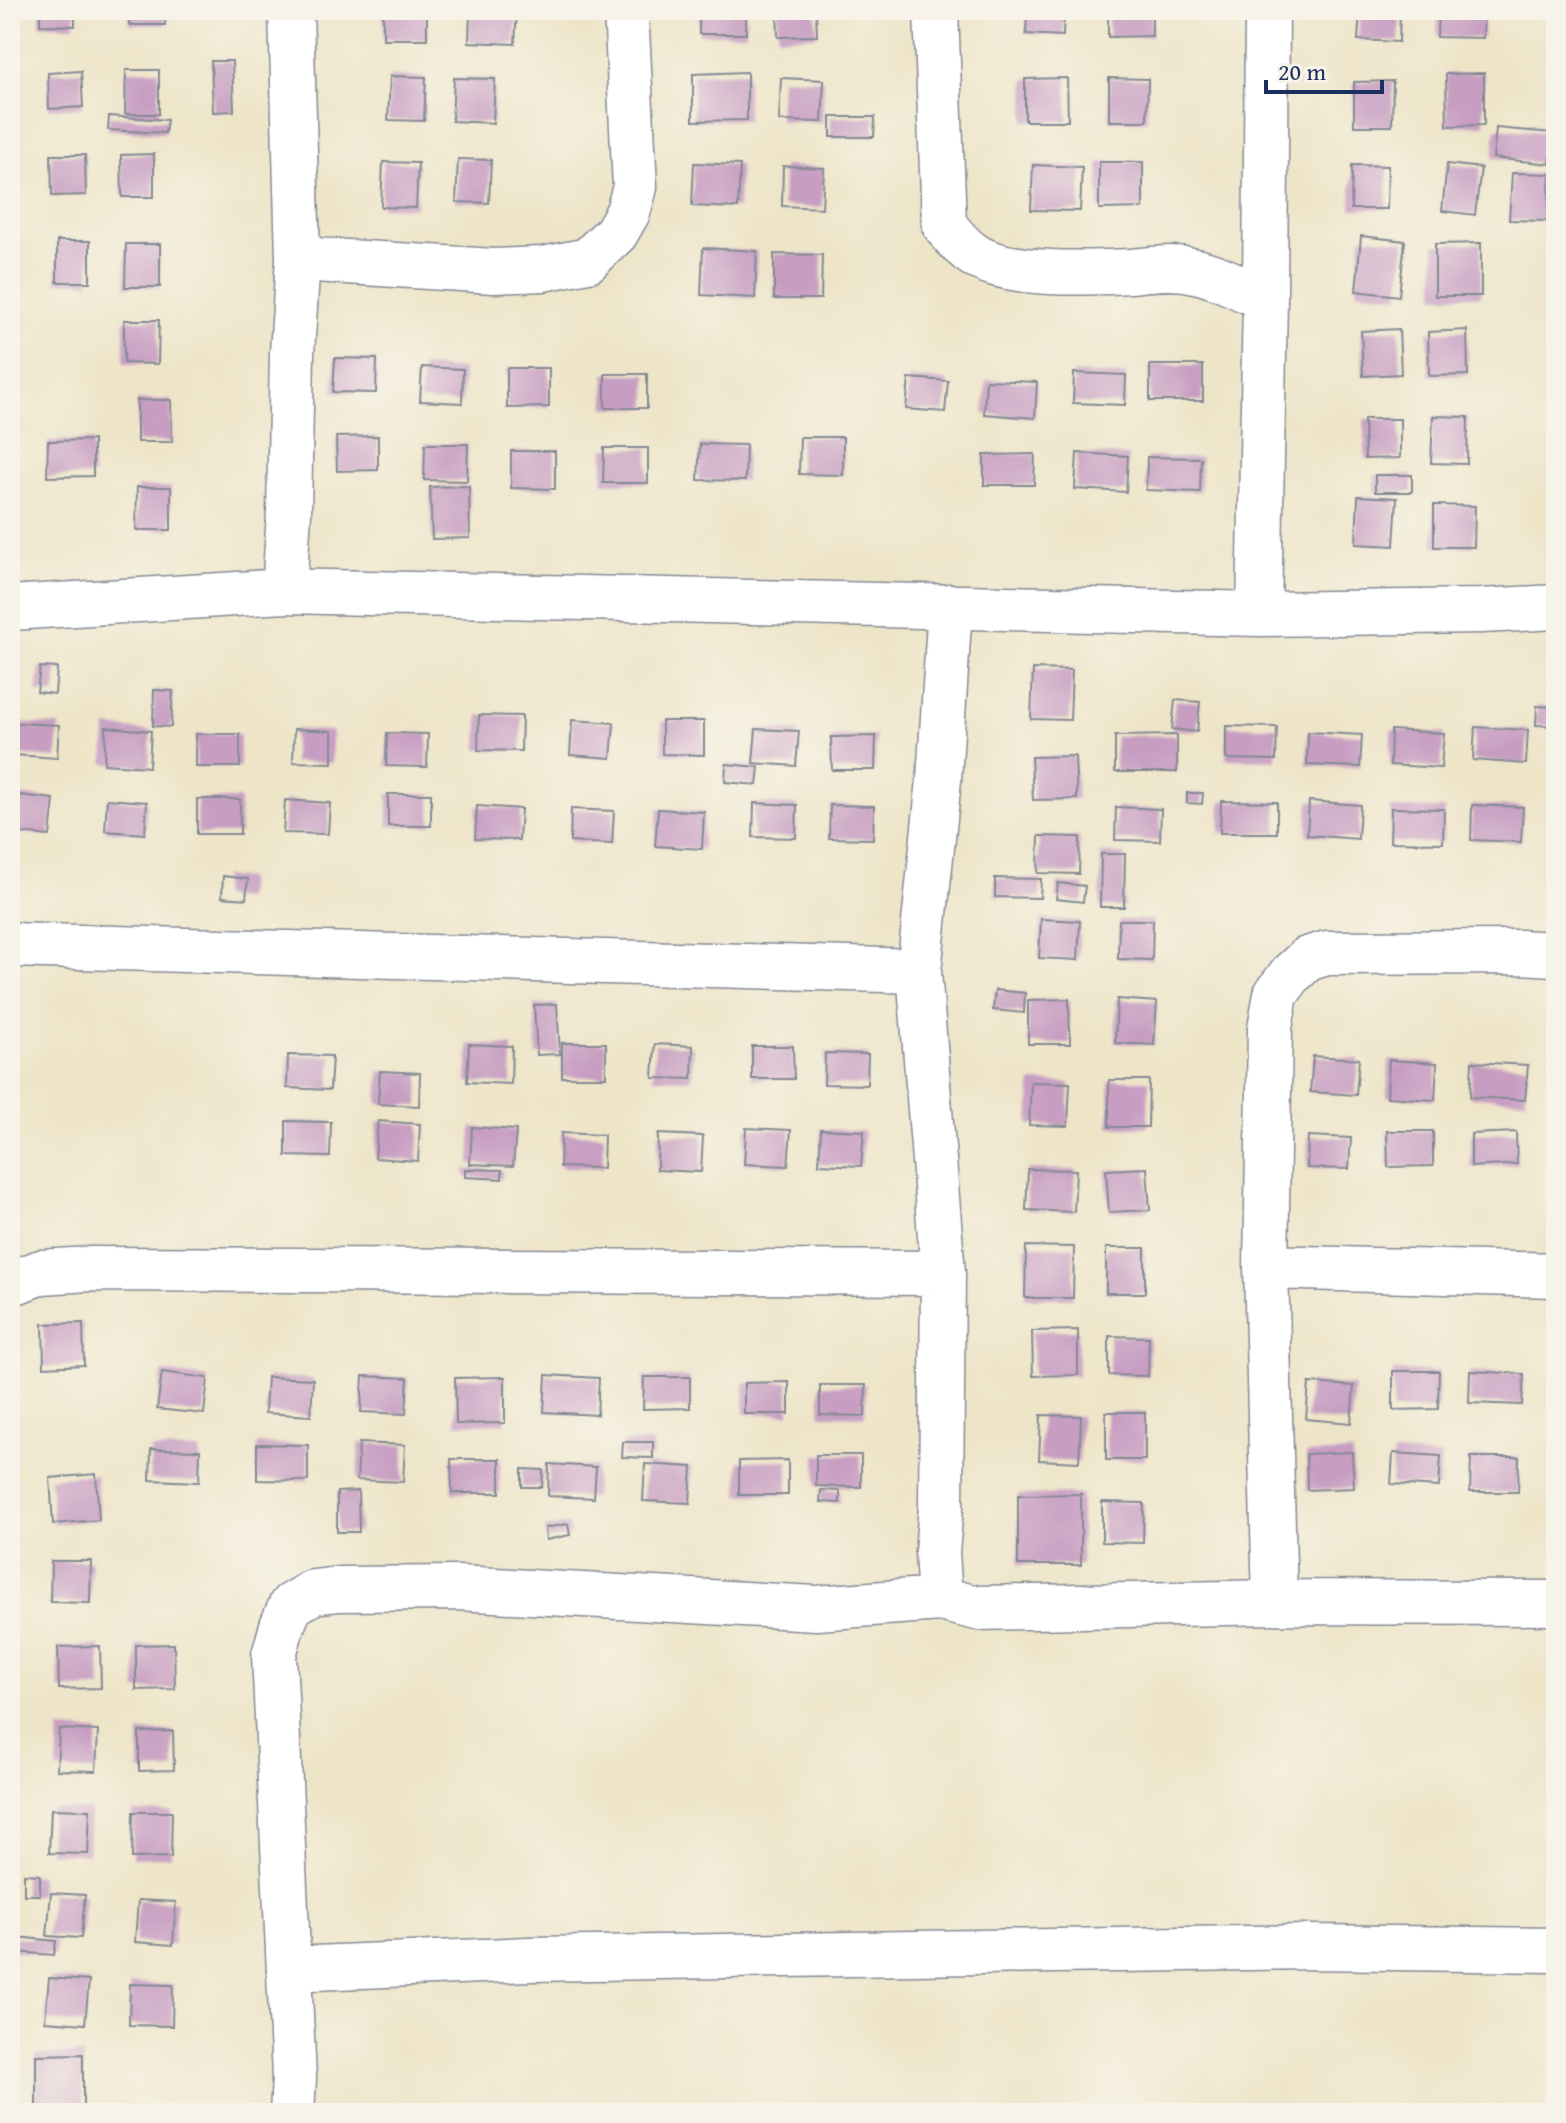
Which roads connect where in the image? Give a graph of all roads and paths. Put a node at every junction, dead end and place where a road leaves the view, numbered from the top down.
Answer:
1 (291, 10) edge
2 (626, 10) edge
3 (936, 10) edge
4 (1267, 10) edge
5 (298, 259) junction
6 (1265, 299) junction
7 (284, 591) junction
8 (950, 606) junction
9 (1556, 607) edge
10 (10, 608) edge
11 (1259, 614) junction
12 (10, 945) edge
13 (1556, 954) edge
14 (919, 971) junction
15 (1266, 1267) junction
16 (943, 1273) junction
17 (1556, 1275) edge
18 (10, 1284) edge
19 (940, 1599) junction
20 (1275, 1602) junction
21 (1556, 1603) edge
22 (1556, 1950) edge
23 (289, 1969) junction
24 (292, 2113) edge

1 - 5 street
2 - 5 street
3 - 6 street
4 - 6 street
5 - 7 street
6 - 11 street
7 - 8 street
7 - 10 street
8 - 11 street
8 - 14 street
9 - 11 street
12 - 14 street
13 - 15 street
14 - 16 street
15 - 17 street
15 - 20 street
16 - 18 street
16 - 19 street
19 - 20 street
19 - 23 street
20 - 21 street
22 - 23 street
23 - 24 street

